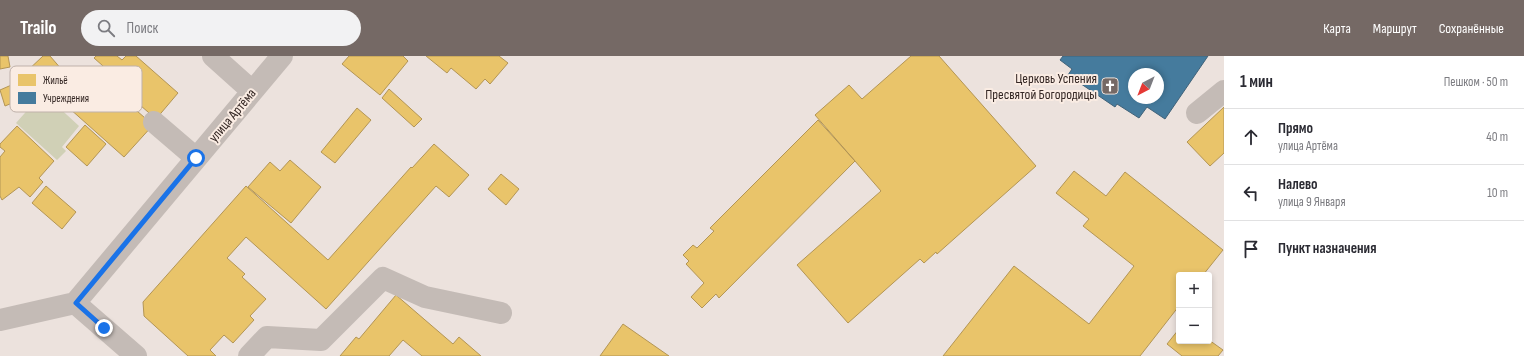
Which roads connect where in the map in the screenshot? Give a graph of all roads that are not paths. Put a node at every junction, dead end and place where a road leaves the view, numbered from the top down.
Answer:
1 (213, 56) edge
2 (282, 56) edge
3 (252, 91) junction
4 (1224, 91) edge
5 (1197, 114) dead end
6 (154, 122) dead end
7 (196, 158) junction
8 (76, 303) junction
9 (501, 313) dead end
10 (0, 320) edge
11 (136, 356) edge
12 (249, 356) edge

1 - 3 street
2 - 3 street, улица Артёма
3 - 7 street, улица Артёма
4 - 5 street
6 - 7 street
7 - 8 street, улица Артёма
8 - 10 street
8 - 11 street
9 - 12 street

